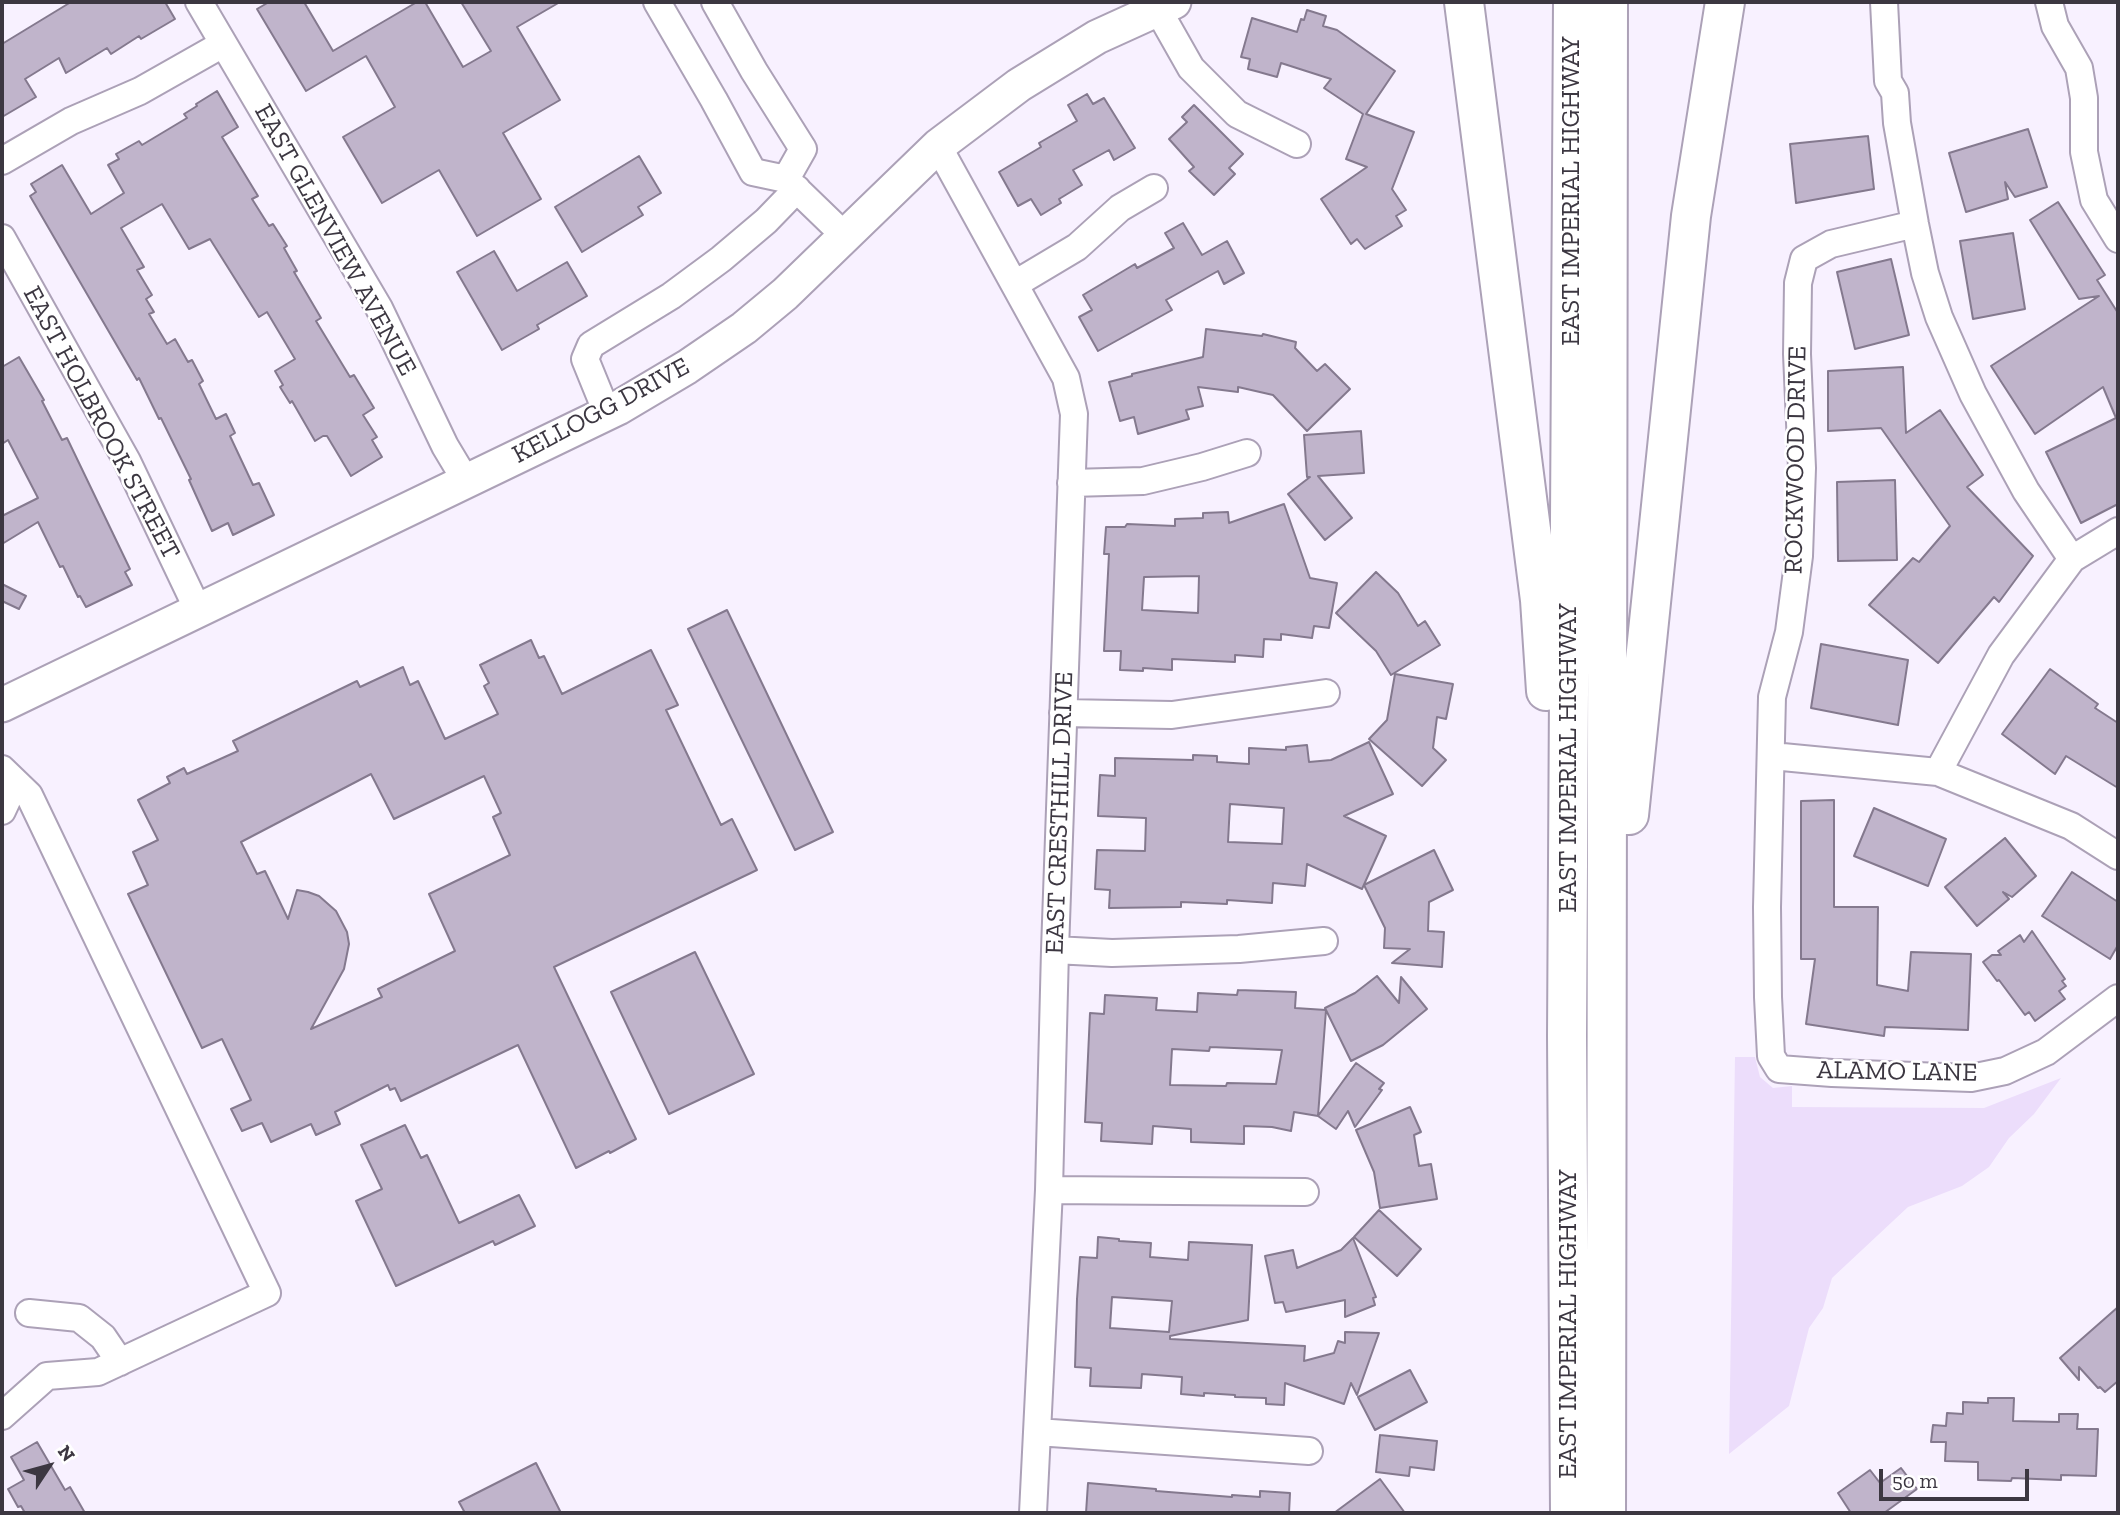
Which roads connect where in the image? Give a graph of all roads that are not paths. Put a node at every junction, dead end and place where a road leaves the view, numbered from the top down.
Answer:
1 (199, 2) edge
2 (657, 2) edge
3 (715, 2) edge
4 (1464, 2) edge
5 (1573, 2) edge
6 (1608, 2) edge
7 (1725, 2) edge
8 (1884, 2) edge
9 (1899, 2) edge
10 (2049, 2) edge
11 (1166, 5) edge
12 (223, 44) junction
13 (1895, 93) junction
14 (1297, 144) dead end
15 (938, 146) junction
16 (2, 161) edge
17 (792, 184) junction
18 (1154, 188) dead end
19 (1915, 224) junction
20 (845, 236) junction
21 (2, 239) edge
22 (2118, 239) edge
23 (1015, 284) junction
24 (607, 413) junction
25 (1247, 453) dead end
26 (466, 481) junction
27 (1071, 483) junction
28 (2118, 531) edge
29 (2072, 559) junction
30 (198, 610) junction
31 (1326, 693) dead end
32 (2, 705) edge
33 (1063, 713) junction
34 (1772, 756) junction
35 (1938, 772) junction
36 (5, 773) edge
37 (2, 810) edge
38 (2118, 856) edge
39 (1324, 941) dead end
40 (1055, 950) junction
41 (2118, 998) edge
42 (1607, 1026) junction
43 (1567, 1035) junction
44 (1779, 1069) joint
45 (1049, 1190) junction
46 (1305, 1192) dead end
47 (29, 1313) dead end
48 (105, 1375) junction
49 (2, 1416) edge
50 (1037, 1432) junction
51 (1309, 1451) dead end
52 (1033, 1513) edge
53 (1570, 1513) edge
54 (1606, 1513) edge

1 - 12 street, EAST GLENVIEW AVENUE
2 - 17 street
3 - 17 street
4 - 43 highway
5 - 43 highway, EAST IMPERIAL HIGHWAY
6 - 42 highway, EAST IMPERIAL HIGHWAY
7 - 42 highway
8 - 13 street
9 - 13 street
10 - 22 street
11 - 14 street
11 - 15 main road, KELLOGG DRIVE
12 - 16 street
12 - 26 street, EAST GLENVIEW AVENUE
13 - 19 street
15 - 20 main road, KELLOGG DRIVE
15 - 23 street, EAST CRESTHILL DRIVE
17 - 20 street
17 - 24 street
18 - 23 street
19 - 29 street
19 - 34 street, ROCKWOOD DRIVE
20 - 24 main road, KELLOGG DRIVE
21 - 30 street, EAST HOLBROOK STREET
23 - 27 street, EAST CRESTHILL DRIVE
24 - 26 main road, KELLOGG DRIVE
25 - 27 street
26 - 30 main road, KELLOGG DRIVE
27 - 33 street, EAST CRESTHILL DRIVE
28 - 29 street
29 - 35 street
30 - 32 main road, KELLOGG DRIVE
31 - 33 street
33 - 40 street, EAST CRESTHILL DRIVE
34 - 35 street
34 - 44 street, ROCKWOOD DRIVE
35 - 38 street
36 - 37 street
36 - 48 street
39 - 40 street
40 - 45 street, EAST CRESTHILL DRIVE
41 - 44 street, ALAMO LANE
42 - 54 highway, EAST IMPERIAL HIGHWAY
43 - 53 highway, EAST IMPERIAL HIGHWAY
45 - 46 street
45 - 50 street, EAST CRESTHILL DRIVE
47 - 48 street
48 - 49 street
50 - 51 street
50 - 52 street, EAST CRESTHILL DRIVE

